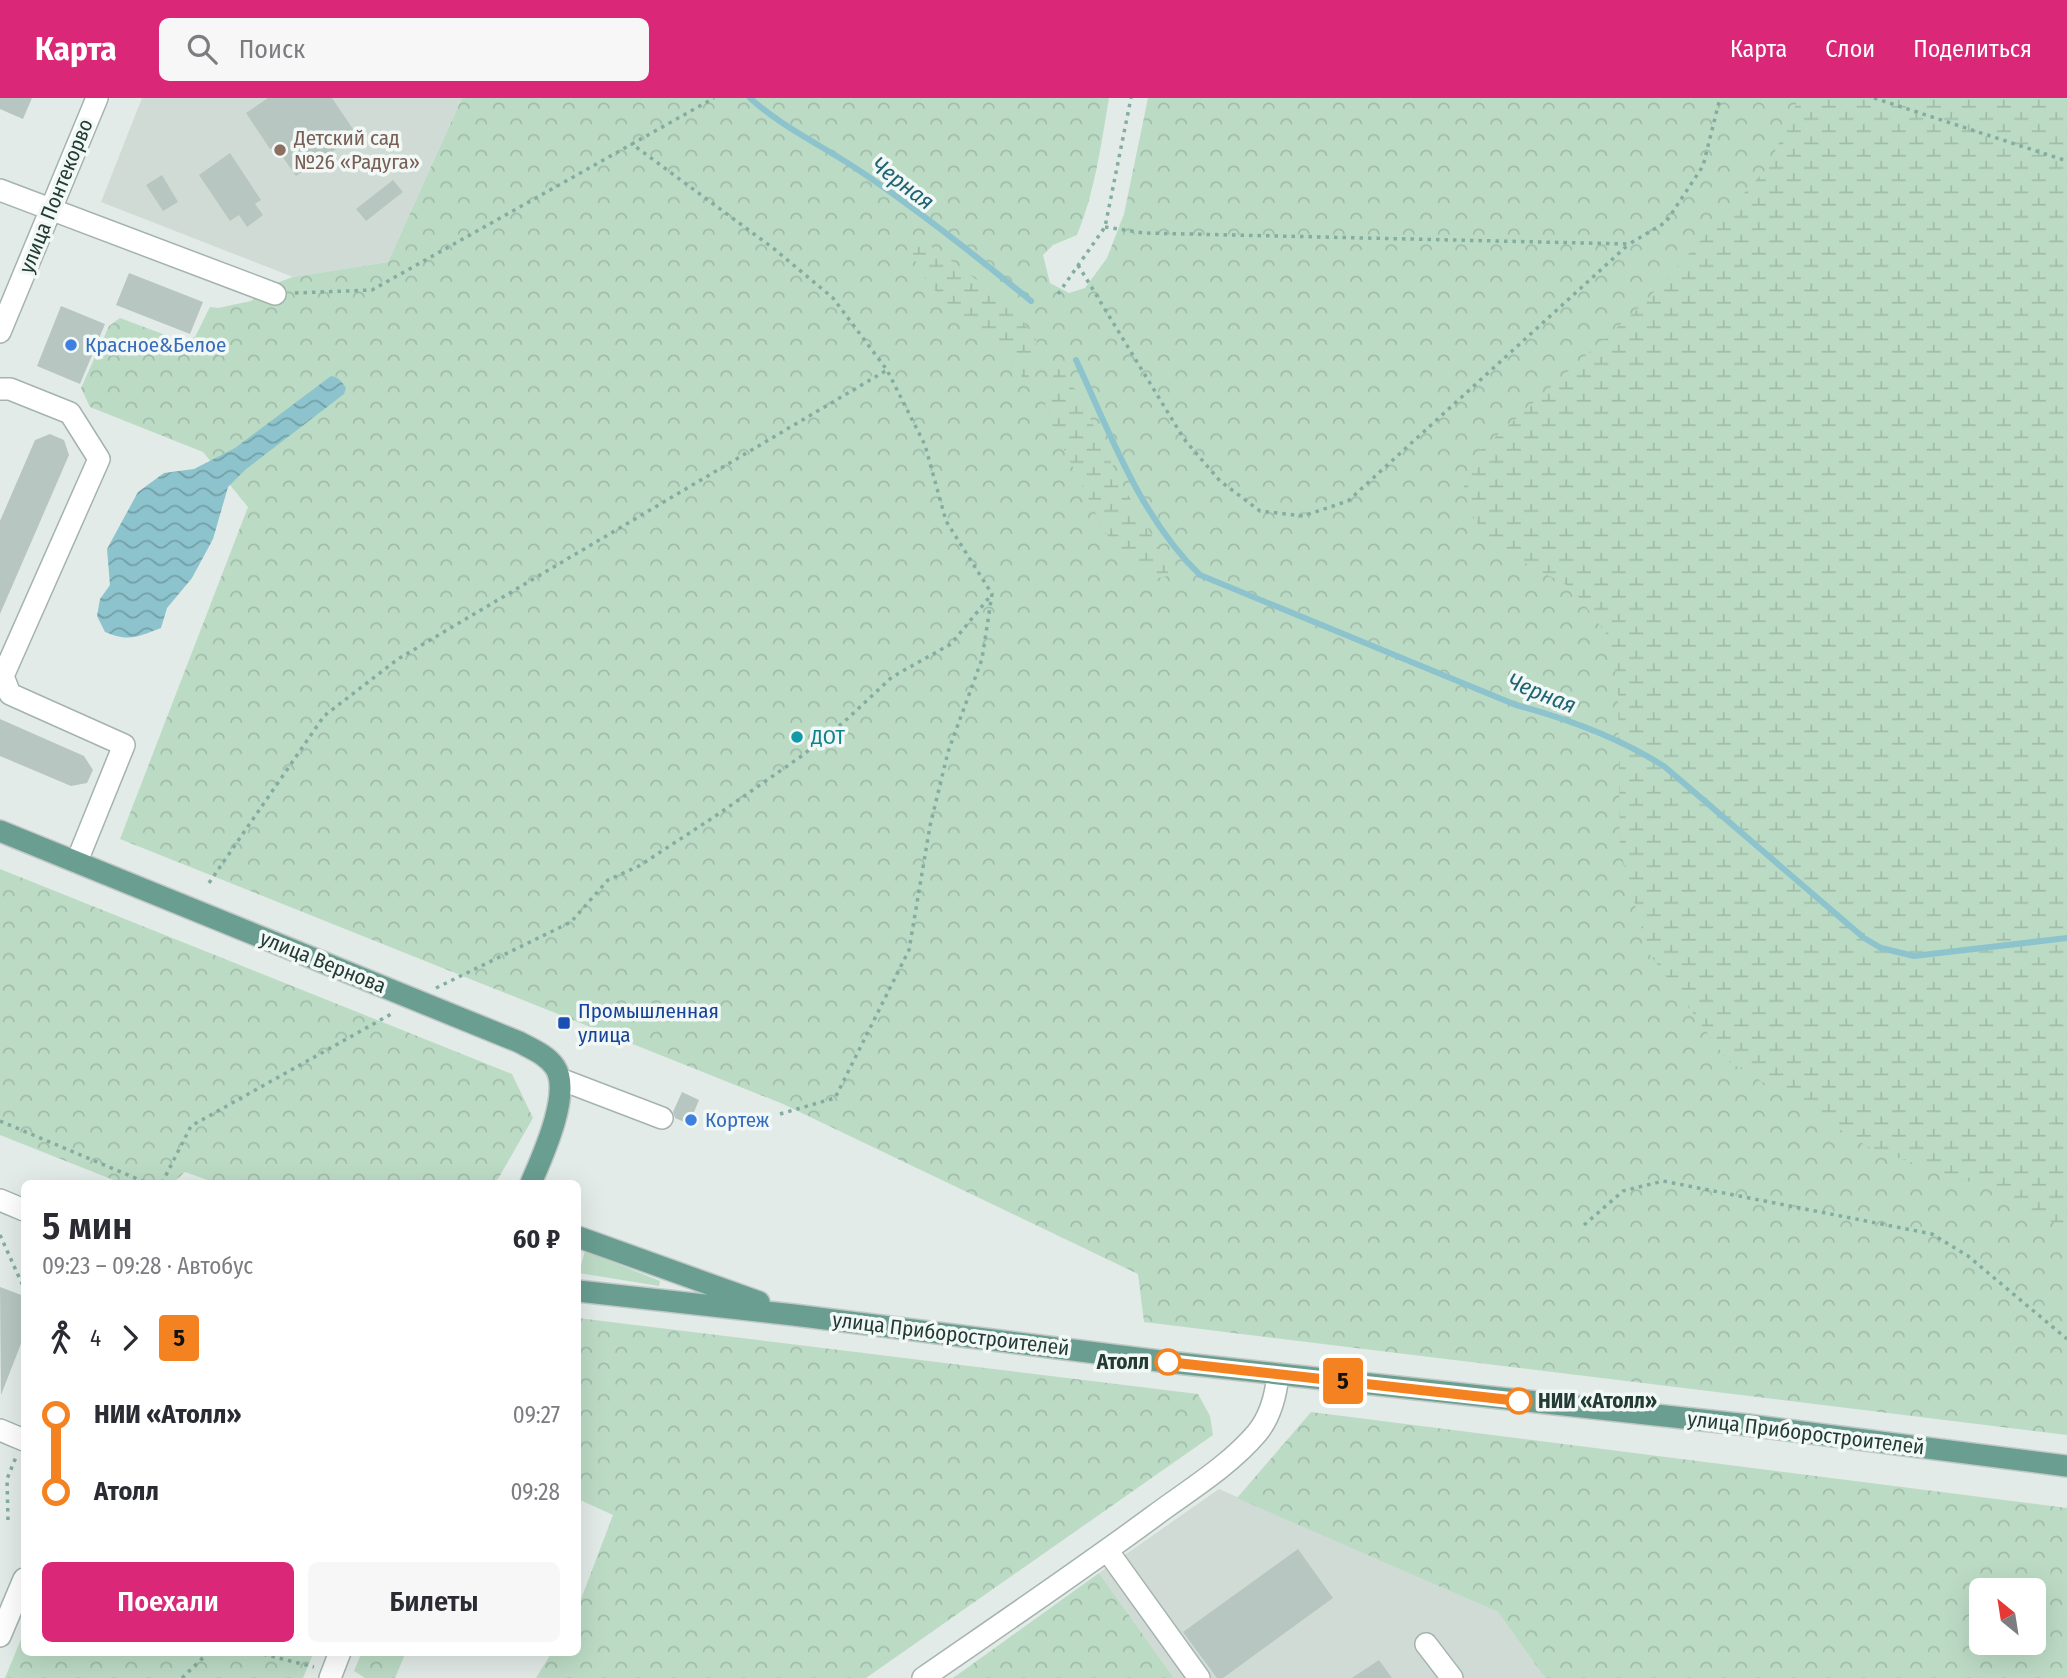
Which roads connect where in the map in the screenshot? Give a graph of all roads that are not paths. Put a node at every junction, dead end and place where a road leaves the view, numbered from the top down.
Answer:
1 (97, 98) edge
2 (0, 190) edge
3 (51, 209) junction
4 (275, 294) road end
5 (0, 332) edge
6 (0, 389) edge
7 (0, 831) edge
8 (77, 861) junction
9 (560, 1079) junction
10 (662, 1118) dead end
11 (542, 1156) junction
12 (532, 1180) edge
13 (540, 1180) edge
14 (0, 1200) edge
15 (21, 1209) edge
16 (581, 1238) edge
17 (581, 1291) edge
18 (794, 1315) junction
19 (1278, 1374) junction
20 (0, 1430) edge
21 (21, 1437) edge
22 (2067, 1466) edge
23 (1107, 1550) junction
24 (21, 1586) edge
25 (0, 1636) edge
26 (1426, 1644) dead end
27 (923, 1678) edge
28 (1199, 1678) edge
29 (1452, 1678) edge

1 - 3 street, улица Понтекорво
2 - 3 street
3 - 4 street
3 - 5 street, улица Понтекорво
6 - 8 street
7 - 8 main road, улица Вернова
8 - 9 main road, улица Вернова
9 - 10 street
9 - 11 main road
11 - 12 main road
11 - 13 main road
14 - 15 street
16 - 18 main road, улица Приборостроителей
17 - 18 main road, улица Приборостроителей
18 - 19 main road, улица Приборостроителей
19 - 22 main road, улица Приборостроителей
19 - 23 street
20 - 21 street
23 - 27 street
23 - 28 street
24 - 25 street
26 - 29 street

